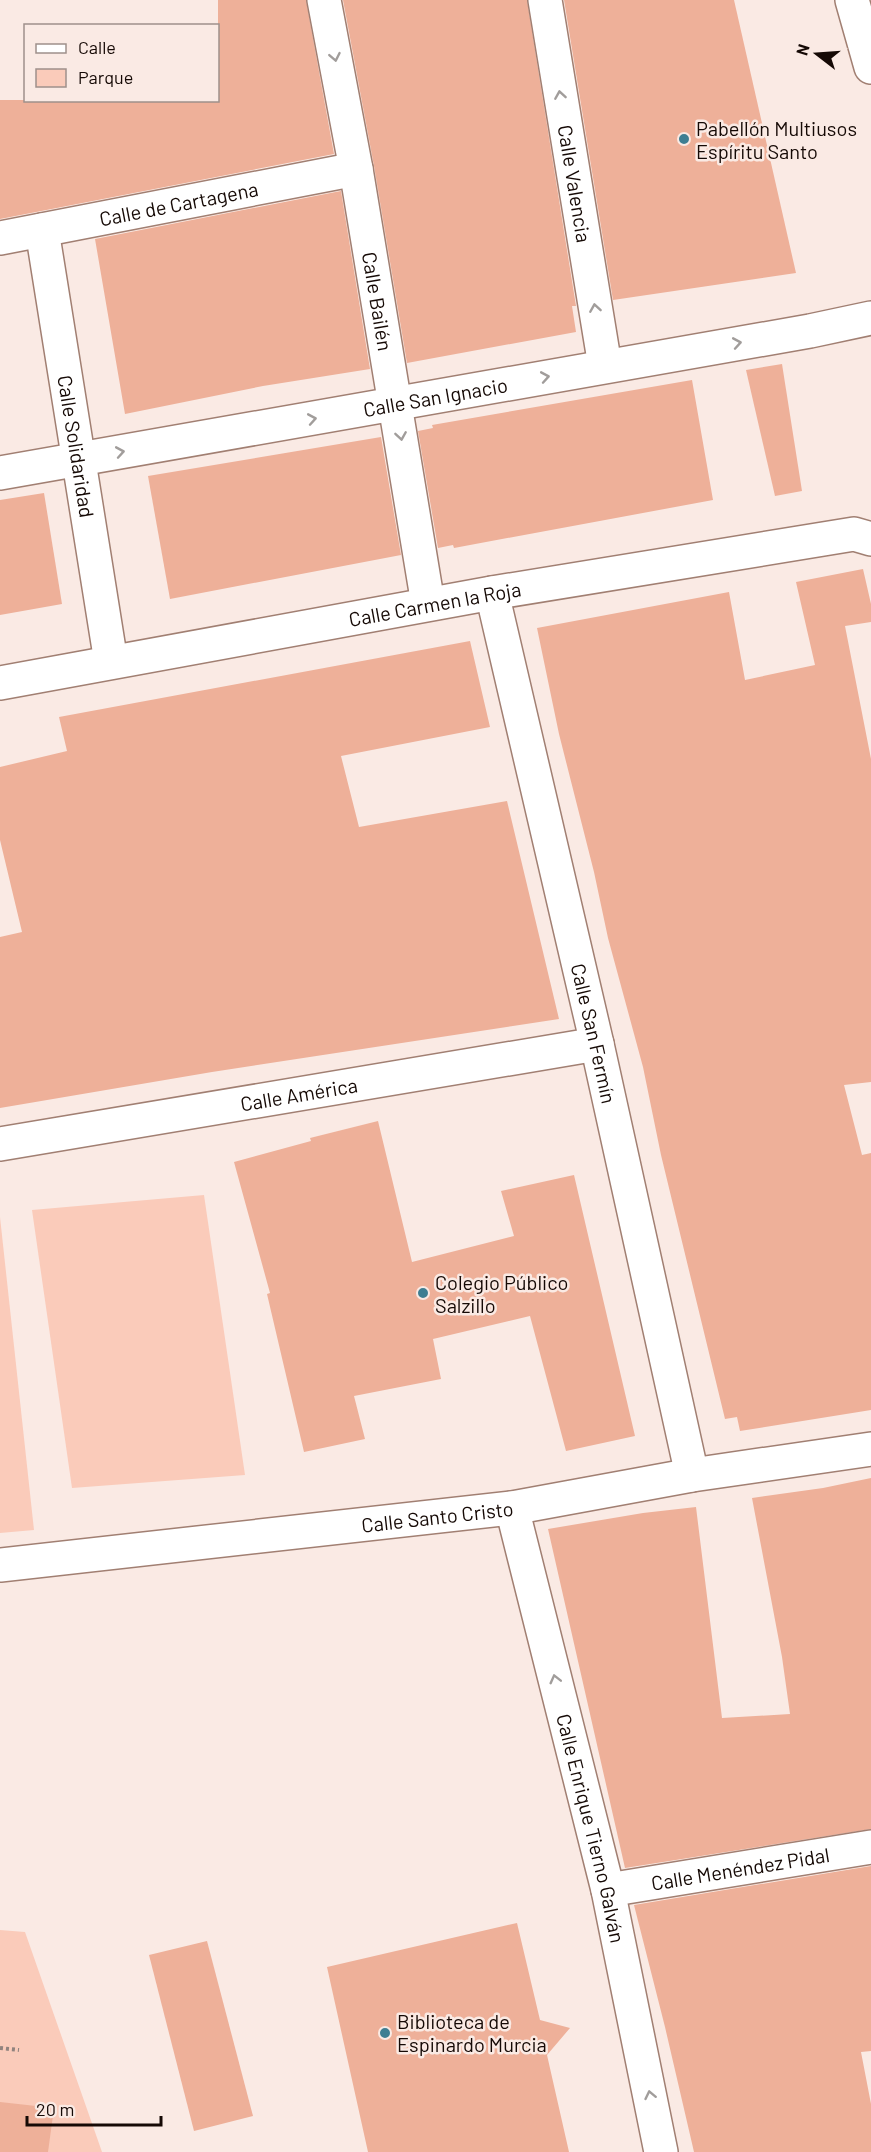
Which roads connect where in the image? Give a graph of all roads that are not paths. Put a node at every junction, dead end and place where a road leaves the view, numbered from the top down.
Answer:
1 (324, 0) edge
2 (544, 0) edge
3 (852, 0) edge
4 (871, 67) edge
5 (356, 169) junction
6 (42, 230) junction
7 (0, 238) edge
8 (871, 318) edge
9 (605, 366) junction
10 (396, 404) junction
11 (79, 459) junction
12 (0, 473) edge
13 (871, 539) edge
14 (492, 592) junction
15 (428, 604) junction
16 (111, 662) junction
17 (0, 682) edge
18 (597, 1044) junction
19 (0, 1144) edge
20 (871, 1449) edge
21 (692, 1475) junction
22 (512, 1508) junction
23 (0, 1565) edge
24 (871, 1847) edge
25 (608, 1890) junction
26 (662, 2152) edge

1 -> 5 street, Calle Bailén
9 -> 2 street, Calle Valencia
3 - 4 street
5 - 6 street, Calle de Cartagena
5 - 10 street, Calle Bailén
6 - 7 street, Calle de Cartagena
6 - 11 street, Calle Solidaridad
9 -> 8 street, Calle San Ignacio
10 -> 9 street, Calle San Ignacio
11 -> 10 street, Calle San Ignacio
10 -> 15 street, Calle Bailén
11 - 12 street, Calle San Ignacio
11 - 16 street, Calle Solidaridad
13 - 14 street, Calle Carmen la Roja
14 - 15 street, Calle Carmen la Roja
14 - 18 street, Calle San Fermín
15 - 16 street, Calle Carmen la Roja
16 - 17 street, Calle Carmen la Roja
18 - 19 street, Calle América
18 - 21 street, Calle San Fermín
20 - 21 street, Calle Santo Cristo
21 - 22 street, Calle Santo Cristo
22 - 23 street, Calle Santo Cristo
25 -> 22 street, Calle Enrique Tierno Galván
24 - 25 street, Calle Menéndez Pidal
26 -> 25 street, Calle Enrique Tierno Galván

